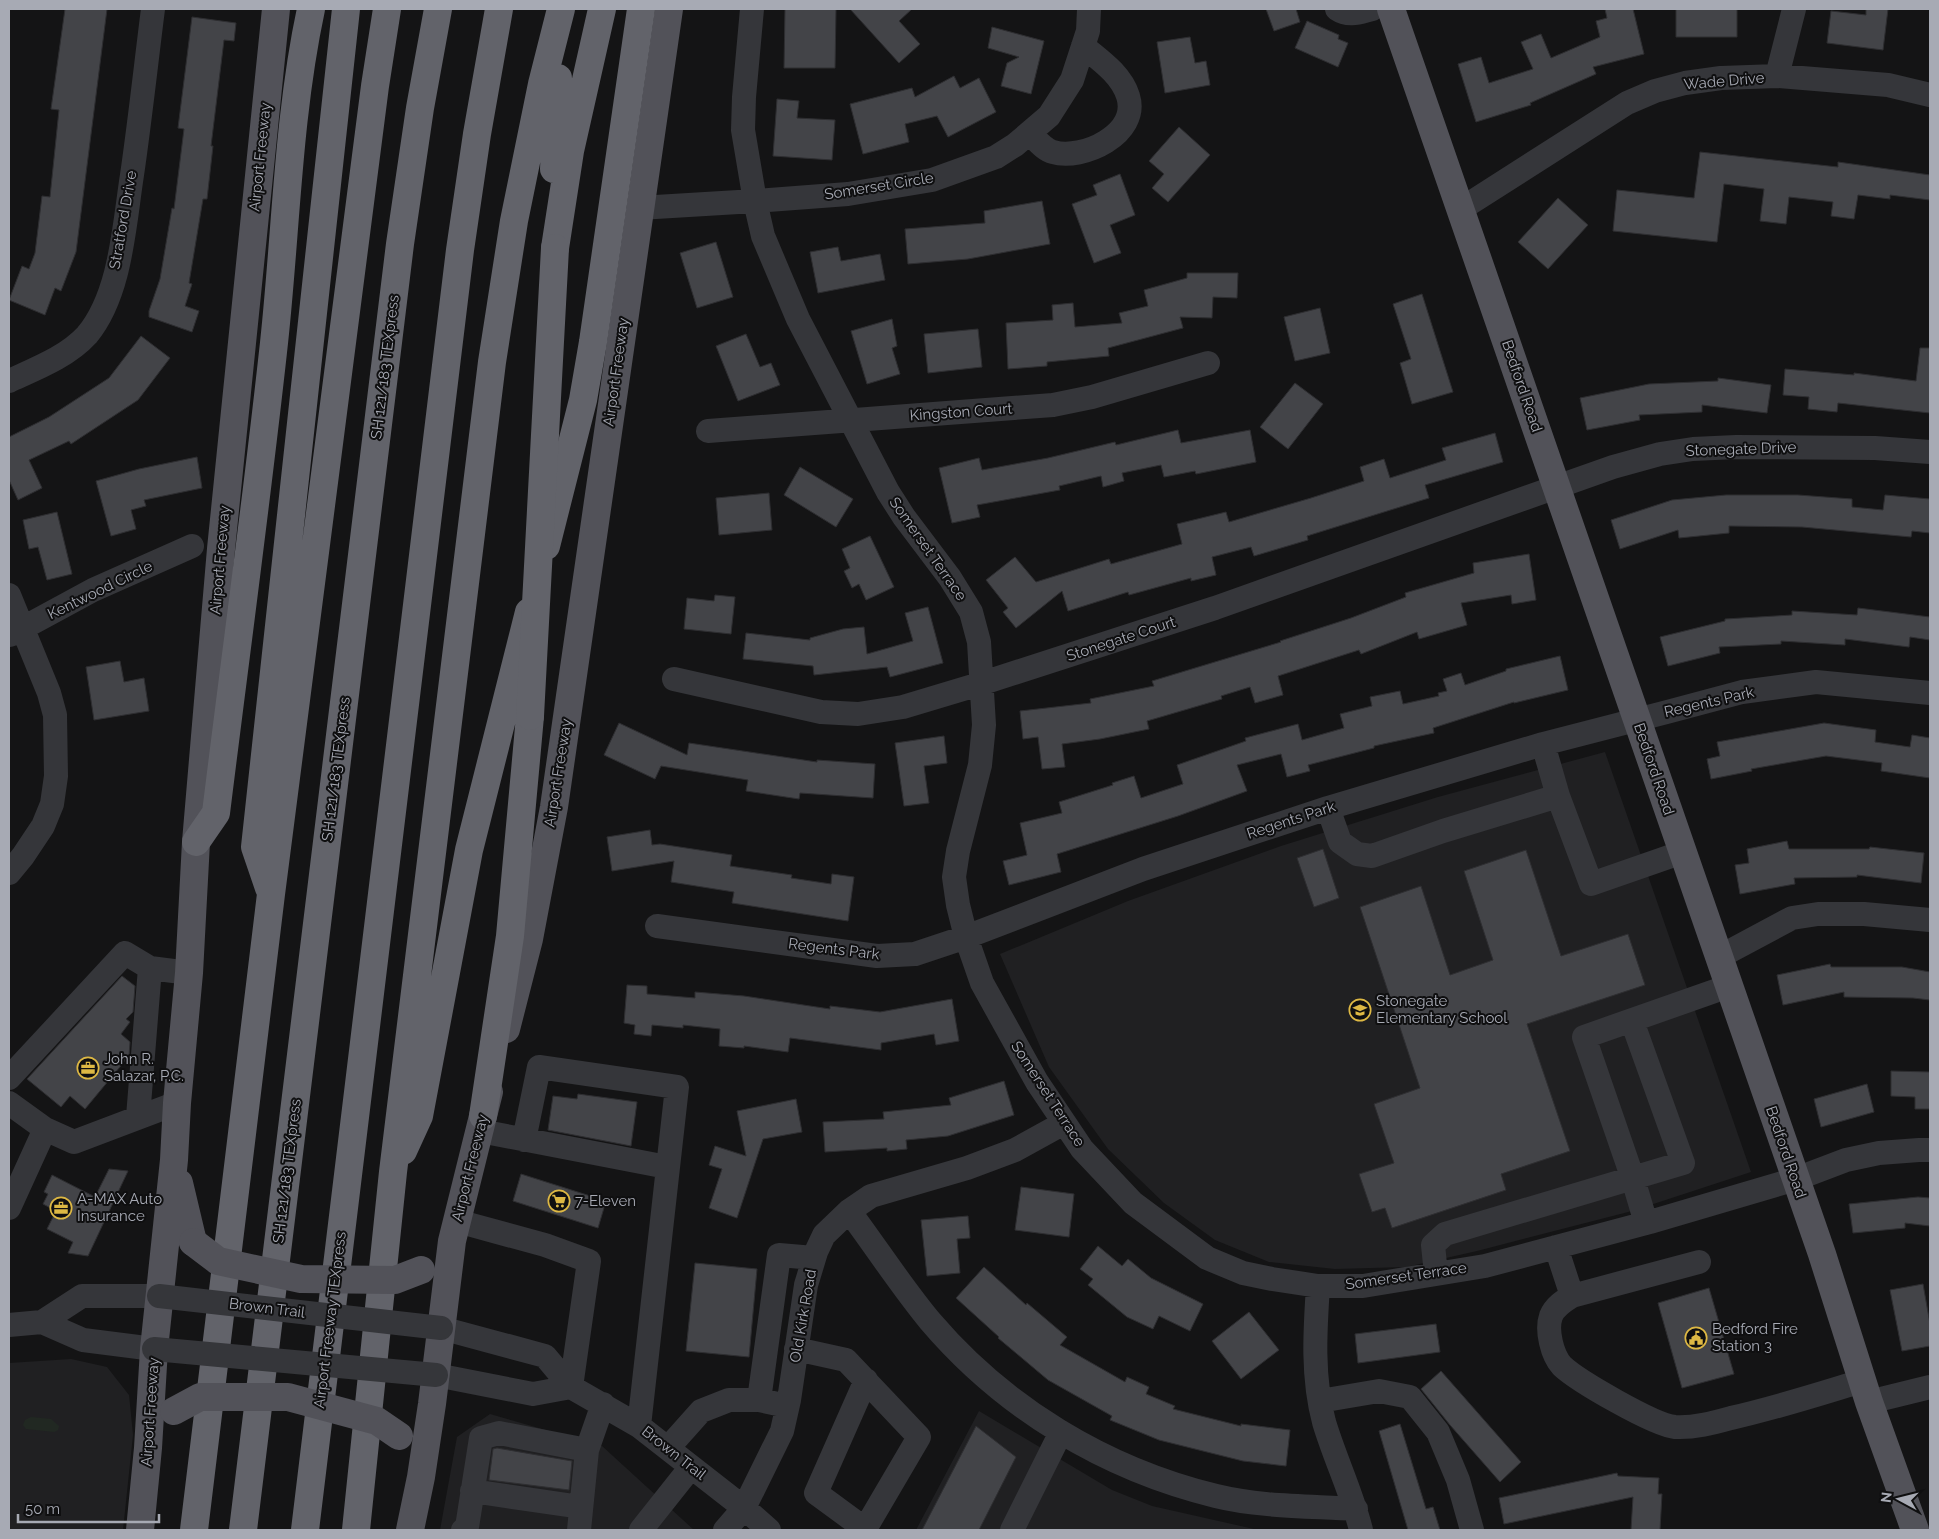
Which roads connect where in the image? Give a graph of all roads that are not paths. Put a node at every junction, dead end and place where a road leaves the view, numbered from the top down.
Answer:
1 (153, 9) edge
2 (276, 9) edge
3 (311, 9) edge
4 (346, 9) edge
5 (386, 9) edge
6 (438, 9) edge
7 (499, 9) edge
8 (563, 9) edge
9 (602, 9) edge
10 (641, 9) edge
11 (668, 9) edge
12 (752, 9) edge
13 (1089, 9) edge
14 (1372, 9) edge
15 (1392, 9) edge
16 (1794, 9) edge
17 (1340, 11) edge
18 (1083, 46) junction
19 (1777, 76) junction
20 (1930, 95) edge
21 (1029, 133) junction
22 (755, 201) junction
23 (639, 208) junction
24 (1461, 209) junction
25 (555, 248) junction
26 (1208, 363) dead end
27 (9, 381) edge
28 (851, 420) junction
29 (708, 431) dead end
30 (1930, 452) edge
31 (1557, 487) junction
32 (192, 546) dead end
33 (9, 595) edge
34 (16, 632) edge
35 (674, 679) dead end
36 (983, 683) junction
37 (1930, 693) edge
38 (1637, 720) junction
39 (1543, 744) junction
40 (1558, 796) junction
41 (1328, 808) junction
42 (196, 842) junction
43 (1683, 852) junction
44 (9, 873) edge
45 (271, 894) junction
46 (1930, 920) edge
47 (657, 926) dead end
48 (966, 937) junction
49 (1719, 957) junction
50 (150, 968) junction
51 (189, 973) junction
52 (1729, 986) junction
53 (1632, 1021) junction
54 (9, 1078) edge
55 (9, 1103) edge
56 (177, 1103) junction
57 (138, 1117) junction
58 (481, 1123) junction
59 (1064, 1123) junction
60 (45, 1129) junction
61 (524, 1140) junction
62 (1930, 1150) edge
63 (174, 1160) junction
64 (667, 1167) junction
65 (393, 1172) junction
66 (1796, 1178) junction
67 (1633, 1179) junction
68 (9, 1208) edge
69 (849, 1211) junction
70 (1646, 1223) junction
71 (455, 1231) junction
72 (1556, 1247) junction
73 (814, 1258) junction
74 (1700, 1262) dead end
75 (1436, 1274) junction
76 (1318, 1286) junction
77 (159, 1296) junction
78 (1572, 1296) junction
79 (42, 1322) junction
80 (9, 1325) edge
81 (441, 1328) junction
82 (154, 1349) junction
83 (796, 1349) junction
84 (436, 1375) junction
85 (866, 1380) junction
86 (571, 1387) junction
87 (1930, 1387) edge
88 (1866, 1391) junction
89 (759, 1400) junction
90 (1320, 1401) junction
91 (603, 1404) junction
92 (788, 1406) junction
93 (639, 1426) junction
94 (1061, 1432) junction
95 (148, 1448) junction
96 (668, 1448) junction
97 (587, 1450) junction
98 (691, 1467) junction
99 (421, 1476) junction
100 (472, 1491) junction
101 (581, 1507) junction
102 (744, 1508) junction
103 (1358, 1520) edge
104 (140, 1530) edge
105 (194, 1530) edge
106 (243, 1530) edge
107 (305, 1530) edge
108 (356, 1530) edge
109 (410, 1530) edge
110 (463, 1530) edge
111 (579, 1530) edge
112 (641, 1530) edge
113 (725, 1530) edge
114 (769, 1530) edge
115 (1012, 1530) edge
116 (1472, 1530) edge
117 (1915, 1530) edge

1 - 27 street, Stratford Drive
2 - 42 main road, Airport Freeway
3 - 42 highway
4 - 45 highway
5 - 45 highway
6 - 106 highway, SH 121/183 TEXpress
7 - 107 highway, Airport Freeway TEXpress
8 - 25 highway
8 - 65 highway
9 - 25 highway
10 - 65 highway
11 - 23 main road, Airport Freeway
12 - 22 street
13 - 18 street, Somerset Circle
14 - 17 street
15 - 24 main road, Bedford Road
16 - 19 street
18 - 21 street, Somerset Circle
18 - 21 street
19 - 20 street, Wade Drive
19 - 24 street, Wade Drive
21 - 22 street, Somerset Circle
22 - 23 street, Somerset Circle
22 - 28 street, Somerset Terrace
23 - 58 main road, Airport Freeway
24 - 31 main road, Bedford Road
25 - 58 highway, bridge
26 - 28 street, Kingston Court
28 - 29 street, Kingston Court
28 - 36 street, Somerset Terrace
30 - 31 street, Stonegate Drive
31 - 36 street, Stonegate Court
31 - 38 main road, Bedford Road
32 - 34 street, Kentwood Circle
33 - 34 street
34 - 44 street
35 - 36 street, Stonegate Court
36 - 48 street, Somerset Terrace
37 - 38 street, Regents Park
38 - 39 street, Regents Park
38 - 43 main road, Bedford Road
39 - 40 street
39 - 41 street, Regents Park
40 - 41 street
40 - 43 street
41 - 48 street, Regents Park
42 - 51 main road, Airport Freeway
43 - 49 main road, Bedford Road
45 - 105 highway
46 - 49 street
47 - 48 street, Regents Park
48 - 59 street, Somerset Terrace
49 - 52 main road, Bedford Road
50 - 51 street
50 - 54 street
50 - 57 street
51 - 56 main road, Airport Freeway
52 - 53 street
52 - 66 main road, Bedford Road
53 - 67 street
53 - 67 street
55 - 60 street
56 - 57 street
56 - 63 main road, Airport Freeway
57 - 60 street
58 - 61 street
58 - 71 main road, Airport Freeway
59 - 69 street, Old Kirk Road
59 - 76 street, Somerset Terrace
60 - 68 street
61 - 64 street
61 - 64 street
62 - 66 street, Somerset Terrace
63 - 71 main road, bridge
63 - 77 main road, Airport Freeway
64 - 93 street
65 - 108 highway
66 - 70 street, Somerset Terrace
66 - 88 main road, Bedford Road
67 - 70 street
67 - 75 street
69 - 73 street, Old Kirk Road
69 - 94 street
70 - 72 street, Somerset Terrace
71 - 81 main road, Airport Freeway
71 - 86 street
72 - 75 street, Somerset Terrace
72 - 78 street
73 - 83 street, Old Kirk Road
73 - 89 street
74 - 78 street
75 - 76 street, Somerset Terrace
76 - 90 street
77 - 79 street, Brown Trail
77 - 81 street, Brown Trail, bridge
77 - 82 main road, Airport Freeway
78 - 88 street
79 - 80 street, Brown Trail
79 - 82 street, Brown Trail
81 - 84 main road, Airport Freeway
81 - 86 street, Brown Trail
82 - 84 street, Brown Trail, bridge
82 - 95 main road, Airport Freeway
83 - 85 street
83 - 92 street, Old Kirk Road
84 - 86 street, Brown Trail
84 - 99 main road, Airport Freeway
85 - 85 street
86 - 91 street, Brown Trail
87 - 88 street
88 - 117 main road, Bedford Road
89 - 92 street
89 - 96 street
90 - 103 street
90 - 116 street
91 - 93 street, Brown Trail
91 - 97 street
92 - 102 street, Old Kirk Road
93 - 96 street, Brown Trail
94 - 103 street
94 - 115 street
95 - 99 main road, bridge
95 - 104 main road, Airport Freeway
96 - 98 street, Brown Trail
97 - 100 street
97 - 101 street
98 - 102 street, Brown Trail
98 - 112 street
99 - 109 main road, Airport Freeway
100 - 101 street
100 - 110 street
101 - 111 street
102 - 113 street, Old Kirk Road
102 - 114 street, Brown Trail

